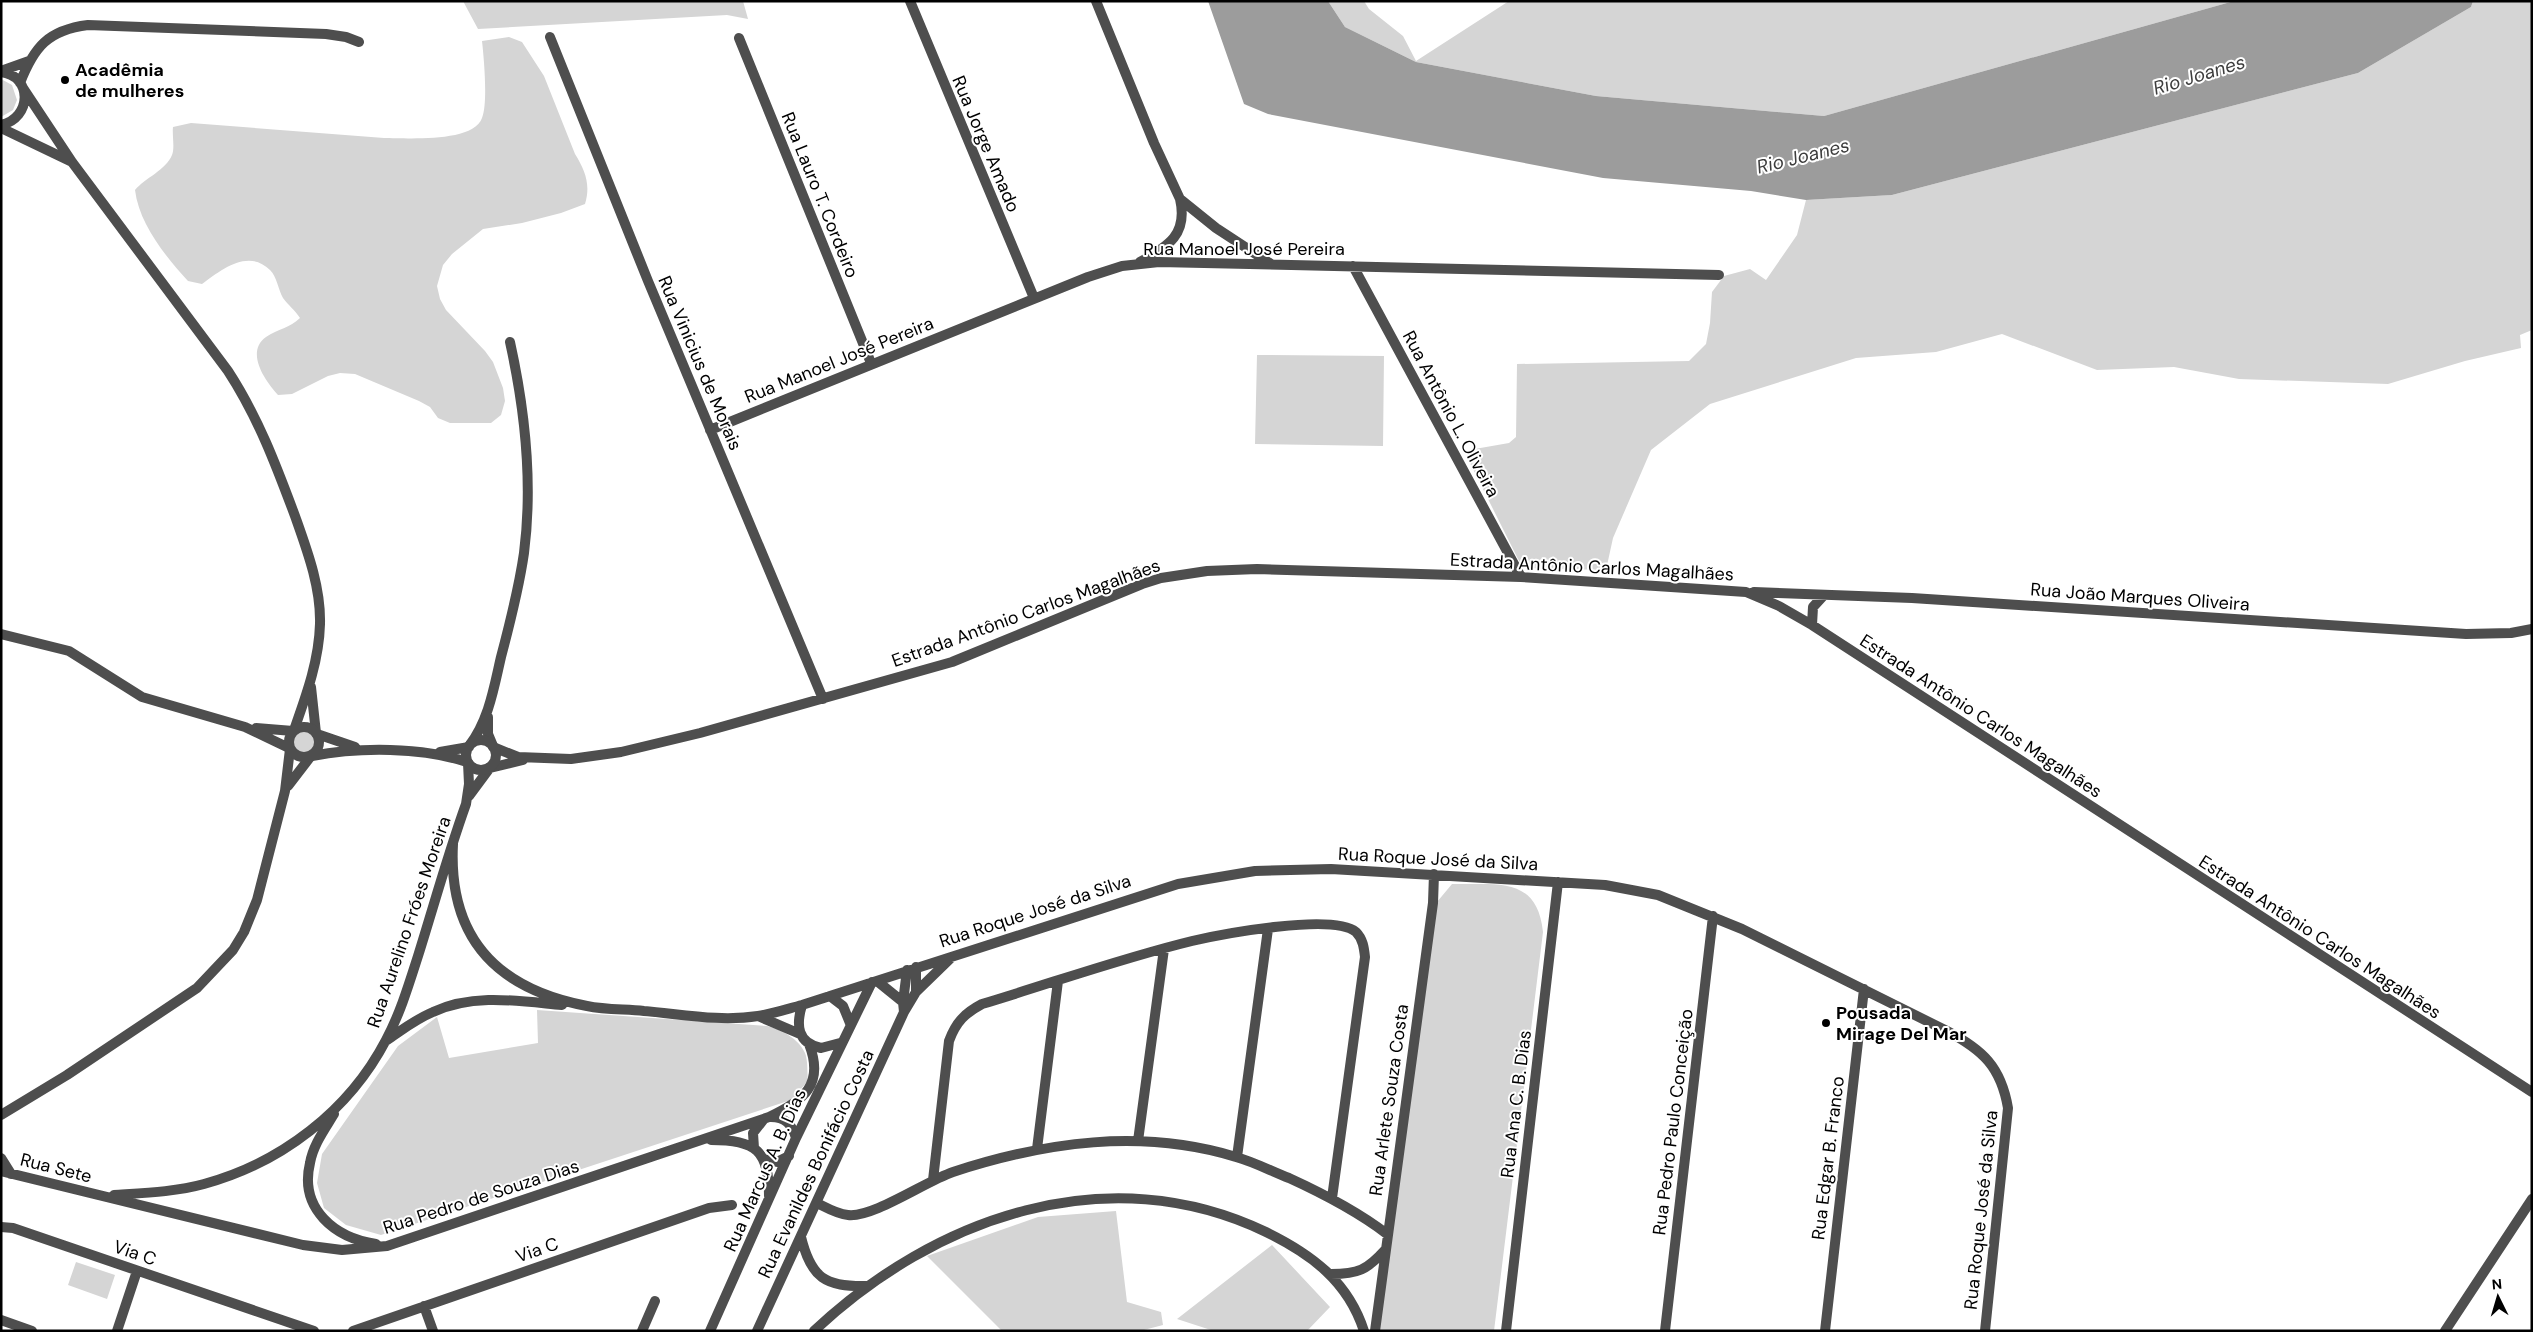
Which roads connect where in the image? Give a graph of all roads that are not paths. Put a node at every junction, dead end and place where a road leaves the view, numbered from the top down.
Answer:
1 (910, 1) edge
2 (1096, 1) edge
3 (550, 37) dead end
4 (738, 38) dead end
5 (359, 42) dead end
6 (29, 61) junction
7 (1, 72) edge
8 (22, 85) junction
9 (1, 127) edge
10 (72, 162) junction
11 (1180, 199) junction
12 (1137, 263) junction
13 (1271, 264) junction
14 (1353, 266) junction
15 (1719, 275) dead end
16 (1034, 298) junction
17 (510, 342) dead end
18 (871, 364) junction
19 (710, 430) junction
20 (1525, 577) junction
21 (1746, 592) junction
22 (1824, 595) junction
23 (1812, 625) junction
24 (2532, 629) edge
25 (1, 634) edge
26 (310, 683) junction
27 (824, 700) junction
28 (489, 706) junction
29 (245, 727) junction
30 (293, 731) junction
31 (316, 734) junction
32 (469, 746) junction
33 (493, 746) junction
34 (289, 748) junction
35 (366, 750) junction
36 (424, 753) junction
37 (311, 756) junction
38 (534, 759) junction
39 (468, 763) junction
40 (489, 768) junction
41 (285, 791) junction
42 (466, 804) junction
43 (453, 844) junction
44 (1434, 874) junction
45 (1558, 882) junction
46 (1713, 916) junction
47 (1268, 929) junction
48 (1164, 949) junction
49 (955, 954) junction
50 (911, 969) junction
51 (874, 981) junction
52 (1058, 981) junction
53 (1864, 989) junction
54 (916, 992) junction
55 (830, 996) junction
56 (802, 1005) junction
57 (589, 1007) junction
58 (903, 1007) junction
59 (758, 1016) junction
60 (850, 1023) junction
61 (800, 1034) junction
62 (386, 1041) junction
63 (840, 1043) junction
64 (809, 1044) junction
65 (2532, 1092) edge
66 (337, 1109) junction
67 (2, 1116) edge
68 (767, 1118) junction
69 (796, 1138) junction
70 (699, 1140) junction
71 (1138, 1141) junction
72 (754, 1148) junction
73 (1038, 1149) junction
74 (789, 1156) junction
75 (1237, 1157) junction
76 (1, 1158) edge
77 (764, 1159) junction
78 (6, 1172) edge
79 (933, 1180) junction
80 (103, 1196) junction
81 (1332, 1198) junction
82 (2532, 1199) edge
83 (769, 1200) junction
84 (817, 1203) junction
85 (732, 1205) dead end
86 (1, 1227) edge
87 (1387, 1234) junction
88 (801, 1237) junction
89 (387, 1246) junction
90 (1385, 1250) junction
91 (138, 1271) junction
92 (1331, 1274) junction
93 (867, 1286) junction
94 (655, 1301) dead end
95 (424, 1306) junction
96 (1, 1320) edge
97 (32, 1331) edge
98 (117, 1331) edge
99 (314, 1331) edge
100 (353, 1331) edge
101 (433, 1331) edge
102 (642, 1331) edge
103 (710, 1331) edge
104 (757, 1331) edge
105 (814, 1331) edge
106 (1364, 1331) edge
107 (1375, 1331) edge
108 (1506, 1331) edge
109 (1665, 1331) edge
110 (1825, 1331) edge
111 (1985, 1331) edge
112 (2445, 1331) edge

1 - 16 street, Rua Jorge Amado
2 - 11 street
3 - 19 street, Rua Vinicius de Morais
4 - 18 street, Rua Lauro T. Cordeiro
5 - 6 street
6 - 7 street
6 - 8 street
7 - 8 street
8 - 9 street
8 - 10 street
9 - 10 street
10 - 26 street
11 - 12 street
11 - 13 street
12 - 13 street, Rua Manoel José Pereira
12 - 16 street, Rua Manoel José Pereira
13 - 14 street, Rua Manoel José Pereira
14 - 15 street, Rua Manoel José Pereira
14 - 20 street, Rua Antônio L. Oliveira
16 - 18 street, Rua Manoel José Pereira
17 - 28 street
18 - 19 street, Rua Manoel José Pereira
19 - 27 street, Rua Vinicius de Morais
20 - 21 street, Estrada Antônio Carlos Magalhães
20 - 27 street, Estrada Antônio Carlos Magalhães
21 - 22 street, Rua João Marques Oliveira
21 - 23 street, Estrada Antônio Carlos Magalhães
22 - 23 street
22 - 24 street, Rua João Marques Oliveira
23 - 65 street, Estrada Antônio Carlos Magalhães
25 - 29 street
26 - 30 street
26 - 31 street
27 - 38 street, Estrada Antônio Carlos Magalhães
28 - 32 street
28 - 33 street
29 - 30 street
29 - 34 street
30 - 31 street
30 - 34 street
31 - 35 street
31 - 37 street
32 - 33 street
32 - 36 street
32 - 39 street
33 - 38 street, Estrada Antônio Carlos Magalhães
33 - 40 street
34 - 37 street
34 - 41 street
35 - 36 street
35 - 37 street
36 - 39 street
37 - 41 street
38 - 40 street, Estrada Antônio Carlos Magalhães
39 - 40 street
39 - 42 street
40 - 42 street
41 - 67 street
42 - 43 street, Rua Aurelino Fróes Moreira
43 - 57 street, Rua Roque José da Silva
43 - 62 street, Rua Aurelino Fróes Moreira
44 - 45 street, Rua Roque José da Silva
44 - 49 street, Rua Roque José da Silva
44 - 87 street, Rua Arlete Souza Costa
45 - 46 street, Rua Roque José da Silva
45 - 108 street, Rua Ana C. B. Dias
46 - 53 street, Rua Roque José da Silva
46 - 109 street, Rua Pedro Paulo Conceição
47 - 48 street
47 - 75 street
47 - 81 street
48 - 52 street
48 - 71 street
49 - 50 street, Rua Roque José da Silva
49 - 54 street
50 - 51 street, Rua Roque José da Silva
50 - 54 street
50 - 58 street
51 - 55 street, Rua Roque José da Silva
51 - 58 street
51 - 60 street, Rua Marcus A. B. Dias
52 - 73 street
52 - 79 street
53 - 110 street, Rua Edgar B. Franco
53 - 111 street, Rua Roque José da Silva
54 - 58 street
55 - 56 street, Rua Roque José da Silva
55 - 60 street
56 - 59 street, Rua Roque José da Silva
56 - 61 street
57 - 59 street, Rua Roque José da Silva
57 - 62 street, Rua Roque José da Silva
58 - 84 street, Rua Evanildes Bonifácio Costa
59 - 61 street
60 - 63 street, Rua Marcus A. B. Dias
61 - 64 street
62 - 66 street, Rua Aurelino Fróes Moreira
63 - 64 street
63 - 69 street, Rua Marcus A. B. Dias
64 - 68 street, Rua Pedro de Souza Dias
66 - 80 street, Rua Aurelino Fróes Moreira
66 - 89 street
68 - 69 street
68 - 70 street, Rua Pedro de Souza Dias
68 - 72 street
69 - 74 street, Rua Marcus A. B. Dias
70 - 72 street
70 - 89 street, Rua Pedro de Souza Dias
71 - 73 street
71 - 75 street
72 - 77 street
73 - 79 street
74 - 77 street
74 - 83 street, Rua Marcus A. B. Dias
75 - 81 street
76 - 78 street
77 - 83 street
78 - 80 street, Rua Sete
79 - 84 street
80 - 89 street, Rua Pedro de Souza Dias
81 - 87 street
82 - 112 street
83 - 103 street, Rua Marcus A. B. Dias
84 - 88 street, Rua Evanildes Bonifácio Costa
85 - 95 street, Via C
86 - 91 street, Via C
87 - 90 street, Rua Arlete Souza Costa
88 - 93 street
88 - 104 street, Rua Evanildes Bonifácio Costa
90 - 92 street
90 - 107 street, Rua Arlete Souza Costa
91 - 98 street
91 - 99 street, Via C
92 - 93 street
92 - 106 street
93 - 105 street
94 - 102 street
95 - 100 street, Via C
95 - 101 street
96 - 97 street

